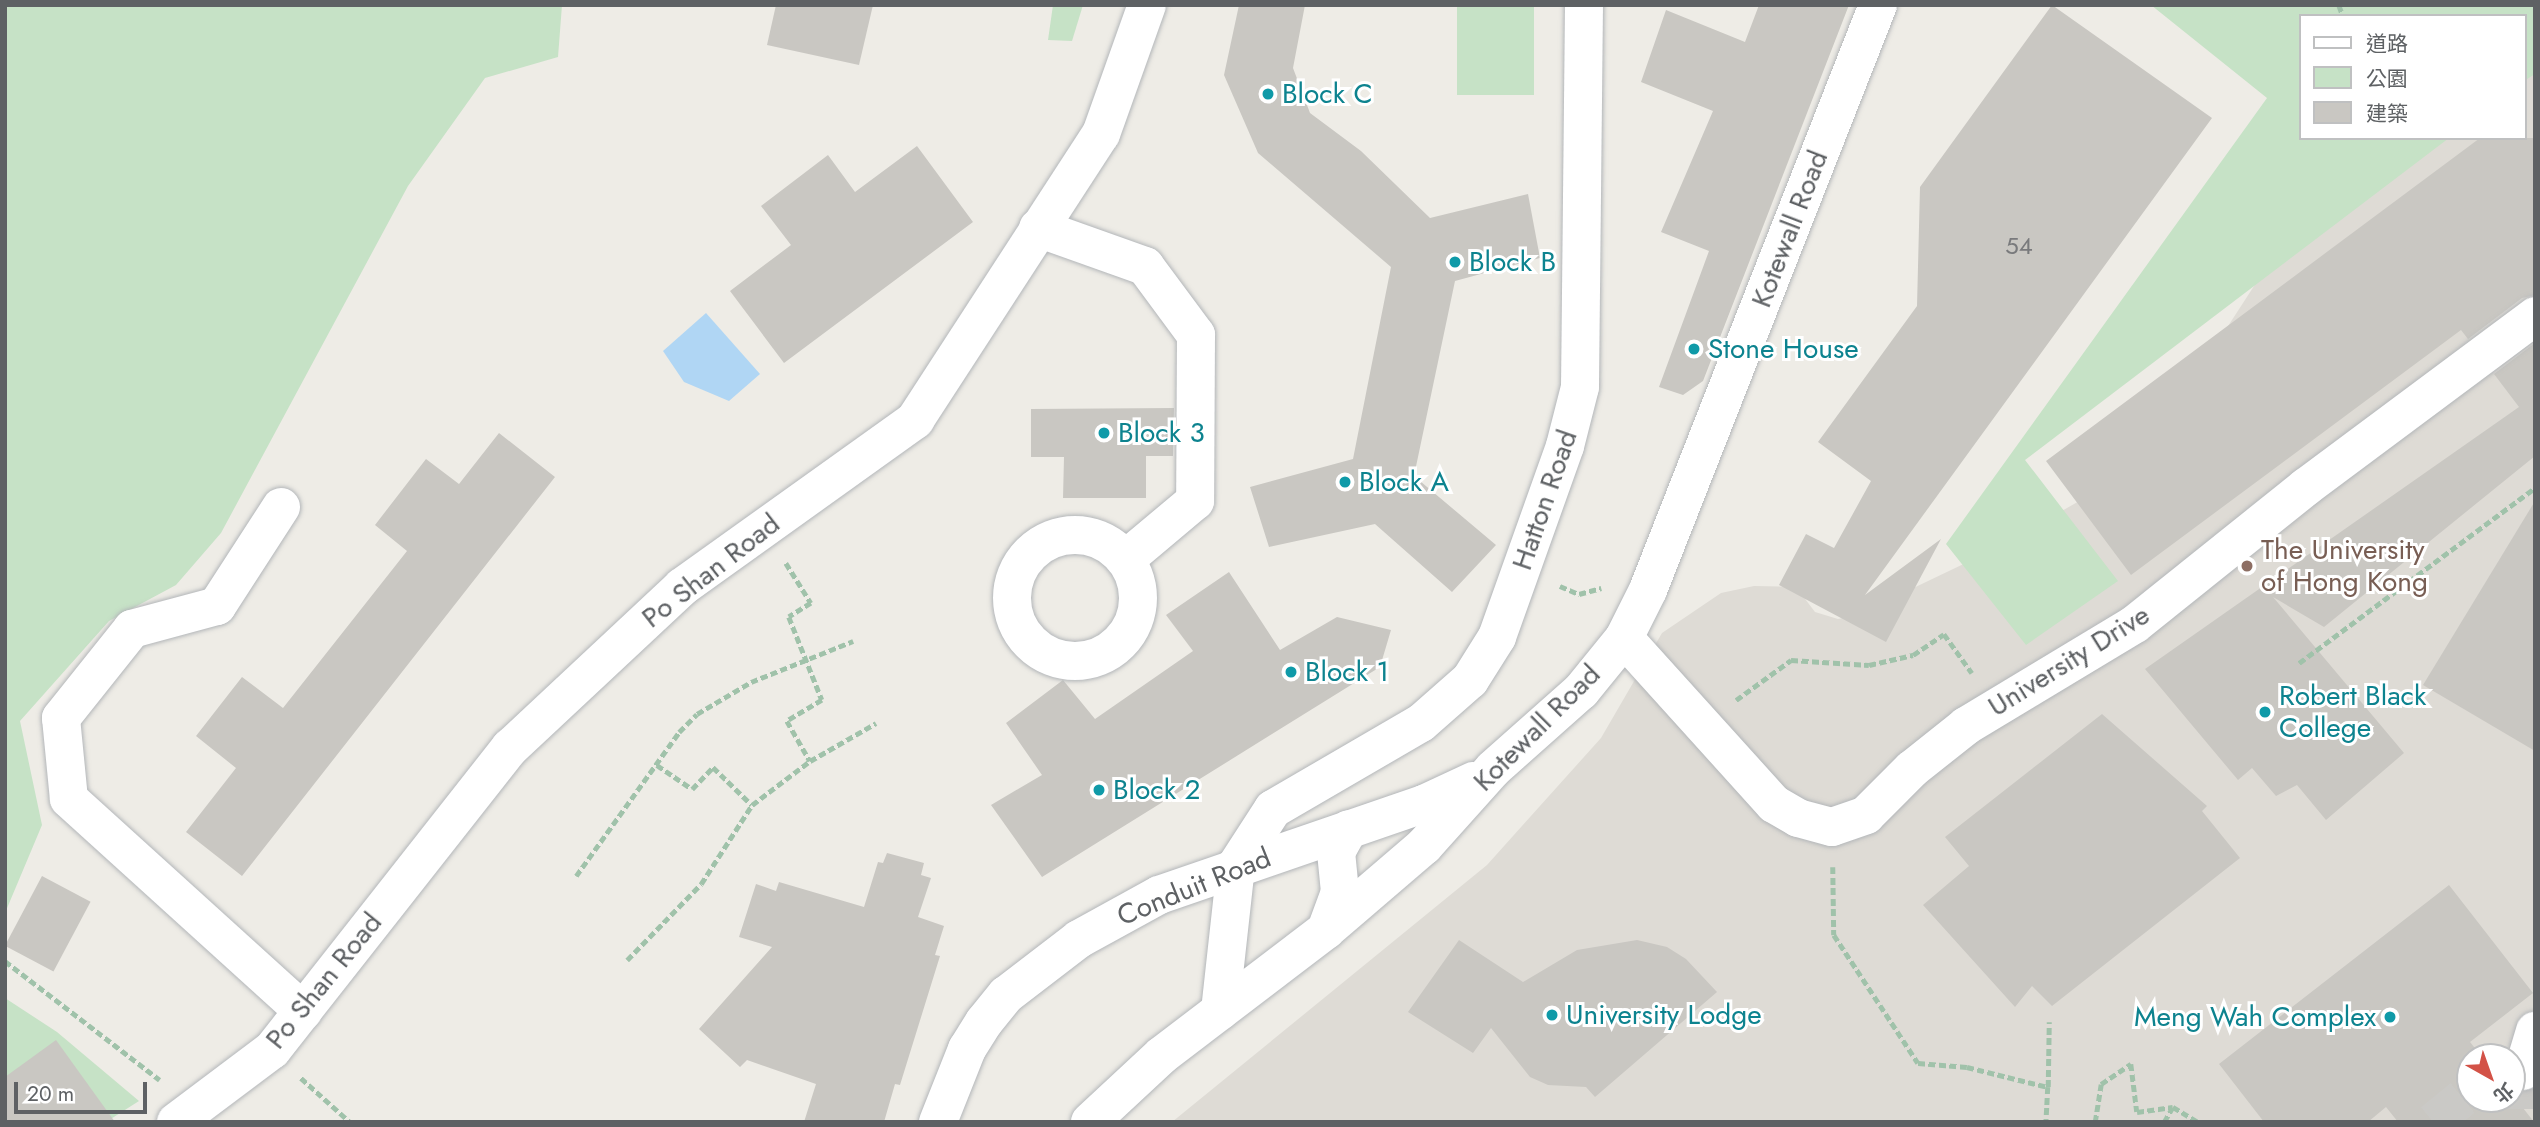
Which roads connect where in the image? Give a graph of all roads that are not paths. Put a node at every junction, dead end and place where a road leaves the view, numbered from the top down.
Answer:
1 (1147, 5) edge
2 (1584, 5) edge
3 (1878, 5) edge
4 (1038, 228) junction
5 (2535, 316) edge
6 (281, 507) dead end
7 (1126, 559) dead end
8 (1623, 638) junction
9 (1493, 769) junction
10 (1349, 829) junction
11 (1236, 866) junction
12 (1326, 930) junction
13 (303, 1011) junction
14 (1220, 1011) junction
15 (185, 1115) edge
16 (938, 1122) edge
17 (1090, 1122) edge

1 - 4 street, Po Shan Road
2 - 11 street, Hatton Road
3 - 8 street, Kotewall Road
4 - 7 street
4 - 13 street, Po Shan Road
5 - 8 street, University Drive
6 - 13 street
8 - 9 street, Kotewall Road
9 - 10 street, Conduit Road
9 - 12 street, Kotewall Road
10 - 11 street, Conduit Road
10 - 12 street
11 - 14 street
11 - 16 street, Conduit Road
12 - 14 street, Kotewall Road
13 - 15 street, Po Shan Road
14 - 17 street, Kotewall Road

